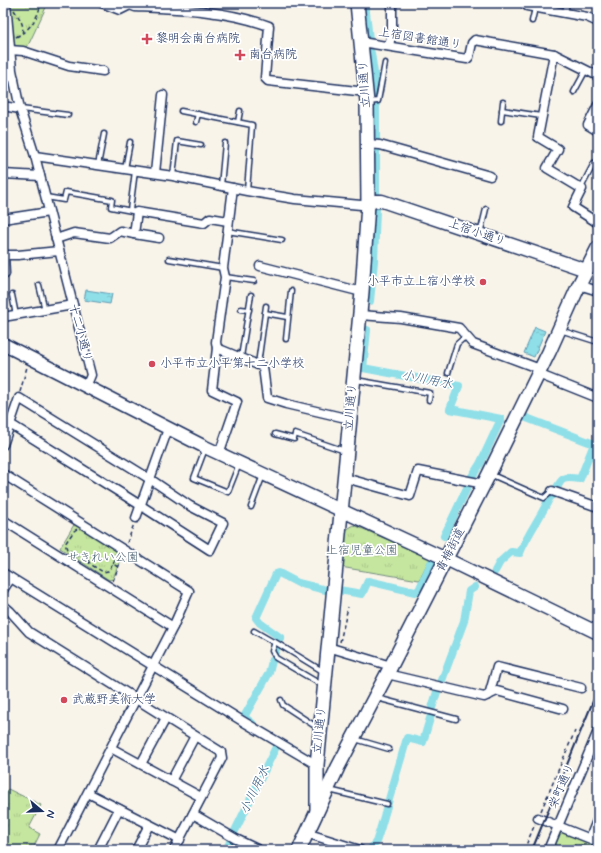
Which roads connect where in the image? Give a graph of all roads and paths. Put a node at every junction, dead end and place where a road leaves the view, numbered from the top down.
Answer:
1 (41, 3) edge
2 (102, 3) edge
3 (357, 3) edge
4 (392, 3) edge
5 (524, 3) edge
6 (567, 3) edge
7 (129, 4) edge
8 (7, 6) edge
9 (535, 8) junction
10 (565, 13) junction
11 (532, 21) dead end
12 (598, 22) edge
13 (22, 34) junction
14 (7, 36) edge
15 (362, 42) junction
16 (389, 46) junction
17 (10, 50) junction
18 (554, 54) junction
19 (385, 63) dead end
20 (586, 70) junction
21 (103, 71) dead end
22 (3, 75) edge
23 (598, 76) edge
24 (14, 78) junction
25 (574, 92) dead end
26 (163, 95) dead end
27 (366, 97) junction
28 (503, 102) dead end
29 (598, 105) edge
30 (3, 106) edge
31 (20, 109) junction
32 (502, 110) junction
33 (181, 111) dead end
34 (240, 111) dead end
35 (198, 114) junction
36 (68, 116) dead end
37 (541, 116) junction
38 (501, 121) dead end
39 (196, 122) dead end
40 (238, 122) junction
41 (598, 131) edge
42 (104, 134) dead end
43 (130, 142) dead end
44 (225, 143) dead end
45 (201, 145) dead end
46 (374, 145) junction
47 (35, 156) junction
48 (594, 163) dead end
49 (98, 165) junction
50 (125, 169) junction
51 (135, 170) junction
52 (155, 173) junction
53 (3, 174) edge
54 (40, 176) junction
55 (173, 176) junction
56 (490, 176) dead end
57 (221, 186) junction
58 (233, 188) junction
59 (581, 188) junction
60 (247, 191) junction
61 (46, 197) junction
62 (368, 204) junction
63 (486, 209) dead end
64 (133, 211) junction
65 (49, 212) junction
66 (3, 219) edge
67 (228, 221) junction
68 (598, 223) edge
69 (227, 230) junction
70 (134, 234) junction
71 (480, 234) junction
72 (159, 238) dead end
73 (56, 239) junction
74 (282, 240) dead end
75 (598, 248) edge
76 (59, 251) junction
77 (3, 255) edge
78 (169, 259) dead end
79 (260, 266) dead end
80 (223, 268) junction
81 (586, 270) junction
82 (3, 274) edge
83 (224, 277) junction
84 (254, 282) dead end
85 (39, 285) dead end
86 (578, 285) junction
87 (291, 291) dead end
88 (598, 291) edge
89 (362, 292) junction
90 (12, 295) dead end
91 (251, 295) dead end
92 (73, 304) junction
93 (266, 306) dead end
94 (241, 309) dead end
95 (45, 310) junction
96 (249, 310) junction
97 (265, 313) junction
98 (16, 315) junction
99 (360, 315) junction
100 (3, 317) edge
101 (287, 317) junction
102 (559, 329) junction
103 (466, 336) junction
104 (286, 339) dead end
105 (598, 342) edge
106 (3, 344) edge
107 (217, 348) junction
108 (241, 357) junction
109 (258, 364) junction
110 (28, 365) dead end
111 (539, 372) junction
112 (448, 373) dead end
113 (353, 379) junction
114 (86, 387) junction
115 (19, 398) junction
116 (598, 398) edge
117 (429, 400) dead end
118 (350, 419) junction
119 (10, 424) junction
120 (168, 429) junction
121 (275, 434) dead end
122 (3, 445) edge
123 (205, 447) junction
124 (347, 452) junction
125 (219, 454) junction
126 (239, 463) junction
127 (3, 474) edge
128 (263, 475) junction
129 (344, 478) junction
130 (150, 479) junction
131 (487, 479) junction
132 (555, 491) joint
133 (140, 505) junction
134 (251, 507) dead end
135 (598, 507) edge
136 (341, 510) junction
137 (136, 518) joint
138 (3, 520) edge
139 (80, 529) dead end
140 (125, 550) junction
141 (115, 552) dead end
142 (446, 559) junction
143 (113, 564) junction
144 (118, 567) junction
145 (3, 573) edge
146 (11, 578) junction
147 (111, 587) junction
148 (3, 590) edge
149 (3, 605) edge
150 (348, 607) dead end
151 (173, 627) junction
152 (254, 631) dead end
153 (598, 633) edge
154 (275, 643) junction
155 (333, 648) junction
156 (154, 666) junction
157 (389, 670) junction
158 (326, 673) junction
159 (325, 687) junction
160 (580, 688) dead end
161 (489, 695) junction
162 (375, 698) junction
163 (136, 699) junction
164 (281, 700) dead end
165 (563, 709) dead end
166 (166, 718) junction
167 (456, 719) dead end
168 (320, 729) junction
169 (575, 731) dead end
170 (598, 731) edge
171 (195, 736) junction
172 (353, 738) junction
173 (110, 748) junction
174 (389, 749) dead end
175 (142, 764) junction
176 (317, 765) junction
177 (171, 781) junction
178 (327, 790) junction
179 (88, 792) junction
180 (201, 797) junction
181 (387, 804) dead end
182 (119, 809) junction
183 (316, 810) junction
184 (193, 814) junction
185 (538, 818) junction
186 (598, 818) edge
187 (149, 825) junction
188 (559, 826) junction
189 (306, 833) junction
190 (590, 838) junction
191 (180, 840) junction
192 (598, 842) edge
193 (570, 846) junction
194 (588, 848) dead end
195 (58, 850) edge
196 (98, 850) edge
197 (136, 850) edge
198 (174, 850) edge
199 (259, 850) edge
200 (299, 850) edge
201 (360, 850) edge
202 (524, 850) edge
203 (548, 850) edge
204 (559, 850) edge
205 (570, 850) edge

1 - 13 path
2 - 7 street
3 - 15 main road, 立川通り
4 - 16 street
5 - 9 street
6 - 10 lane
7 - 27 street
8 - 13 path
8 - 14 street, 十二小通り
9 - 10 street
9 - 11 lane
10 - 12 street
13 - 14 path
14 - 17 street, 十二小通り
15 - 16 street, 上宿図書館通り
15 - 27 main road, 立川通り
16 - 18 street, 上宿図書館通り
17 - 21 street
17 - 24 street, 十二小通り
18 - 20 street, 上宿図書館通り
18 - 37 street
19 - 27 lane
20 - 23 street, 上宿図書館通り
20 - 25 lane
22 - 24 street
24 - 31 street, 十二小通り
26 - 52 street
27 - 46 main road, 立川通り
28 - 32 lane
29 - 41 street
30 - 31 street
31 - 36 lane
31 - 47 street, 十二小通り
32 - 37 lane
32 - 38 lane
33 - 35 lane
34 - 40 lane
35 - 39 lane
35 - 40 lane
37 - 59 street
40 - 60 lane
42 - 49 lane
43 - 50 lane
44 - 57 lane
45 - 55 lane
46 - 56 street
46 - 62 main road, 立川通り
47 - 49 street
47 - 54 street, 十二小通り
48 - 59 lane
49 - 50 street
50 - 51 street
51 - 52 street
51 - 64 lane
52 - 55 street
53 - 54 street
54 - 61 street, 十二小通り
55 - 57 street
57 - 58 street
58 - 60 street
58 - 67 street
59 - 68 street
60 - 62 street
61 - 64 lane
61 - 65 street, 十二小通り
62 - 71 street, 上宿小通り
62 - 89 main road, 立川通り
63 - 71 lane
64 - 67 street
64 - 70 street
65 - 66 street
65 - 73 street, 十二小通り
67 - 69 street
69 - 74 lane
69 - 80 street
70 - 72 street
70 - 73 street
71 - 81 street, 上宿小通り
73 - 76 street, 十二小通り
75 - 81 main road, 青梅街道
76 - 77 street
76 - 92 street, 十二小通り
77 - 82 street
78 - 80 lane
79 - 89 street
80 - 83 street
81 - 86 main road, 青梅街道
83 - 84 lane
83 - 107 street
85 - 95 lane
86 - 88 street
86 - 102 main road, 青梅街道
87 - 101 lane
89 - 99 main road, 立川通り
90 - 98 lane
91 - 96 lane
92 - 95 street
92 - 114 street, 十二小通り
93 - 97 lane
94 - 96 lane
95 - 98 street
96 - 108 lane
97 - 101 lane
97 - 109 lane
98 - 100 street
99 - 103 street
99 - 113 main road, 立川通り
101 - 104 lane
102 - 105 lane
102 - 111 main road, 青梅街道
103 - 111 street
103 - 112 lane
106 - 114 street
107 - 108 street
107 - 125 street
108 - 109 street
109 - 118 street
110 - 115 path
111 - 116 street
111 - 131 main road, 青梅街道
113 - 117 lane
113 - 118 main road, 立川通り
114 - 120 street
115 - 119 street
115 - 130 street
118 - 124 main road, 立川通り
119 - 122 street
119 - 133 street
120 - 123 street
120 - 130 street
121 - 124 lane
123 - 125 street
123 - 126 lane
124 - 129 main road, 立川通り
125 - 126 street
126 - 128 street
127 - 140 street
128 - 134 lane
128 - 136 street
129 - 131 street
129 - 136 main road, 立川通り
130 - 133 street
130 - 133 street
131 - 132 lane
131 - 142 main road, 青梅街道
132 - 135 street
133 - 137 street
136 - 142 street
136 - 155 main road, 立川通り
137 - 140 path
138 - 147 street
139 - 143 path
140 - 144 path
140 - 151 street
141 - 143 path
142 - 153 street
142 - 157 main road, 青梅街道
143 - 144 path
144 - 147 path
145 - 146 street
146 - 148 street
146 - 156 street
147 - 151 street
149 - 163 street
150 - 155 path
151 - 156 street
152 - 154 lane
154 - 158 lane
154 - 159 lane
155 - 157 street
155 - 158 main road, 立川通り
156 - 163 street
156 - 176 street
157 - 161 street
157 - 162 main road, 青梅街道
158 - 159 main road, 立川通り
159 - 168 main road, 立川通り
160 - 161 street
161 - 165 street
162 - 167 lane
162 - 172 main road, 青梅街道
163 - 166 street
163 - 173 street
164 - 168 lane
166 - 171 street
166 - 175 street
168 - 176 main road, 立川通り
169 - 185 path
170 - 188 street, 栄町通り
171 - 177 street
171 - 180 street
172 - 174 lane
172 - 178 main road, 青梅街道
173 - 175 street
173 - 179 street
175 - 177 street
176 - 183 main road, 立川通り
177 - 180 street
178 - 181 lane
178 - 183 main road, 青梅街道
179 - 182 street
179 - 195 street
180 - 184 street
182 - 187 street
182 - 196 street
183 - 189 main road, 青梅街道
184 - 191 street
184 - 199 street
185 - 188 street
185 - 202 path
186 - 190 street
187 - 191 street
187 - 197 street
188 - 190 street
188 - 203 street, 栄町通り
189 - 200 main road, 青梅街道
189 - 201 street
190 - 192 street
191 - 198 street
193 - 194 path
193 - 204 path
193 - 205 path

